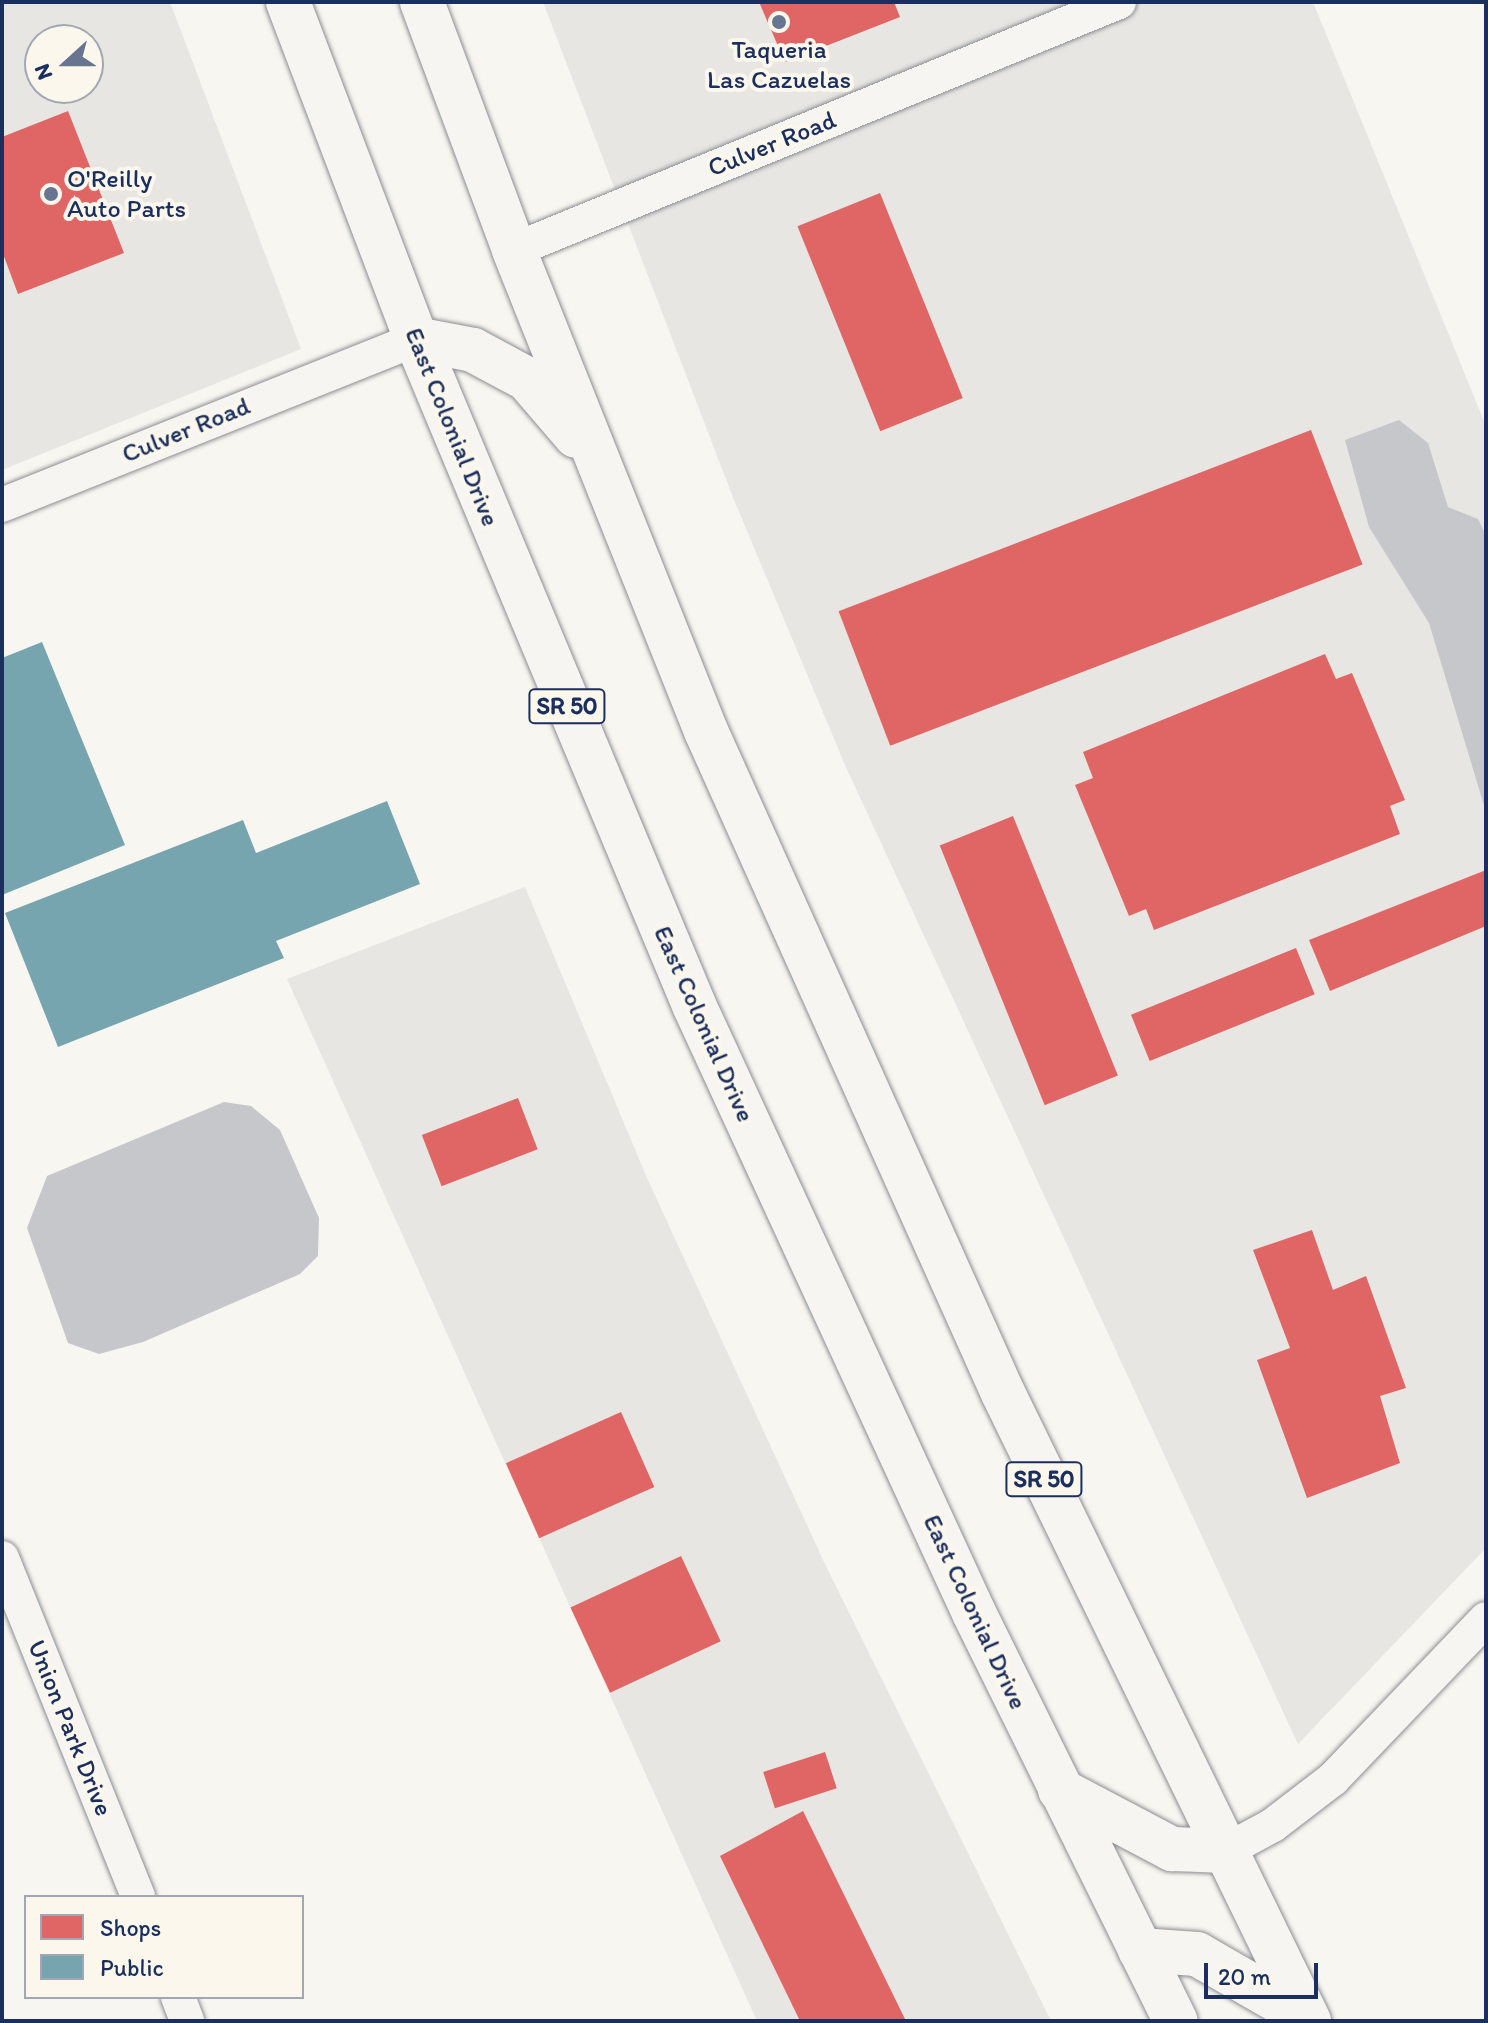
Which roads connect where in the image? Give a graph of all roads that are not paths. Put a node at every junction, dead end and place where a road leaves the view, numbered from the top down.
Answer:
1 (288, 2) edge
2 (422, 2) edge
3 (1119, 2) edge
4 (514, 250) junction
5 (416, 339) junction
6 (599, 462) junction
7 (2, 505) edge
8 (2, 1558) edge
9 (1486, 1619) edge
10 (1060, 1790) junction
11 (1225, 1851) junction
12 (137, 1895) edge
13 (1140, 1950) junction
14 (179, 1999) edge
15 (1308, 2019) edge
16 (187, 2021) edge
17 (1176, 2021) edge

1 - 5 highway, East Colonial Drive / SR 50
2 - 4 highway, SR 50
3 - 4 street, Culver Road
4 - 6 highway, SR 50
5 - 6 highway
5 - 7 street, Culver Road
5 - 10 highway, East Colonial Drive / SR 50
6 - 11 highway, SR 50
8 - 12 street, Union Park Drive
9 - 11 street
10 - 11 highway
10 - 13 highway, East Colonial Drive / SR 50
11 - 15 highway, SR 50
13 - 15 highway
13 - 17 highway, East Colonial Drive / SR 50
14 - 16 street

